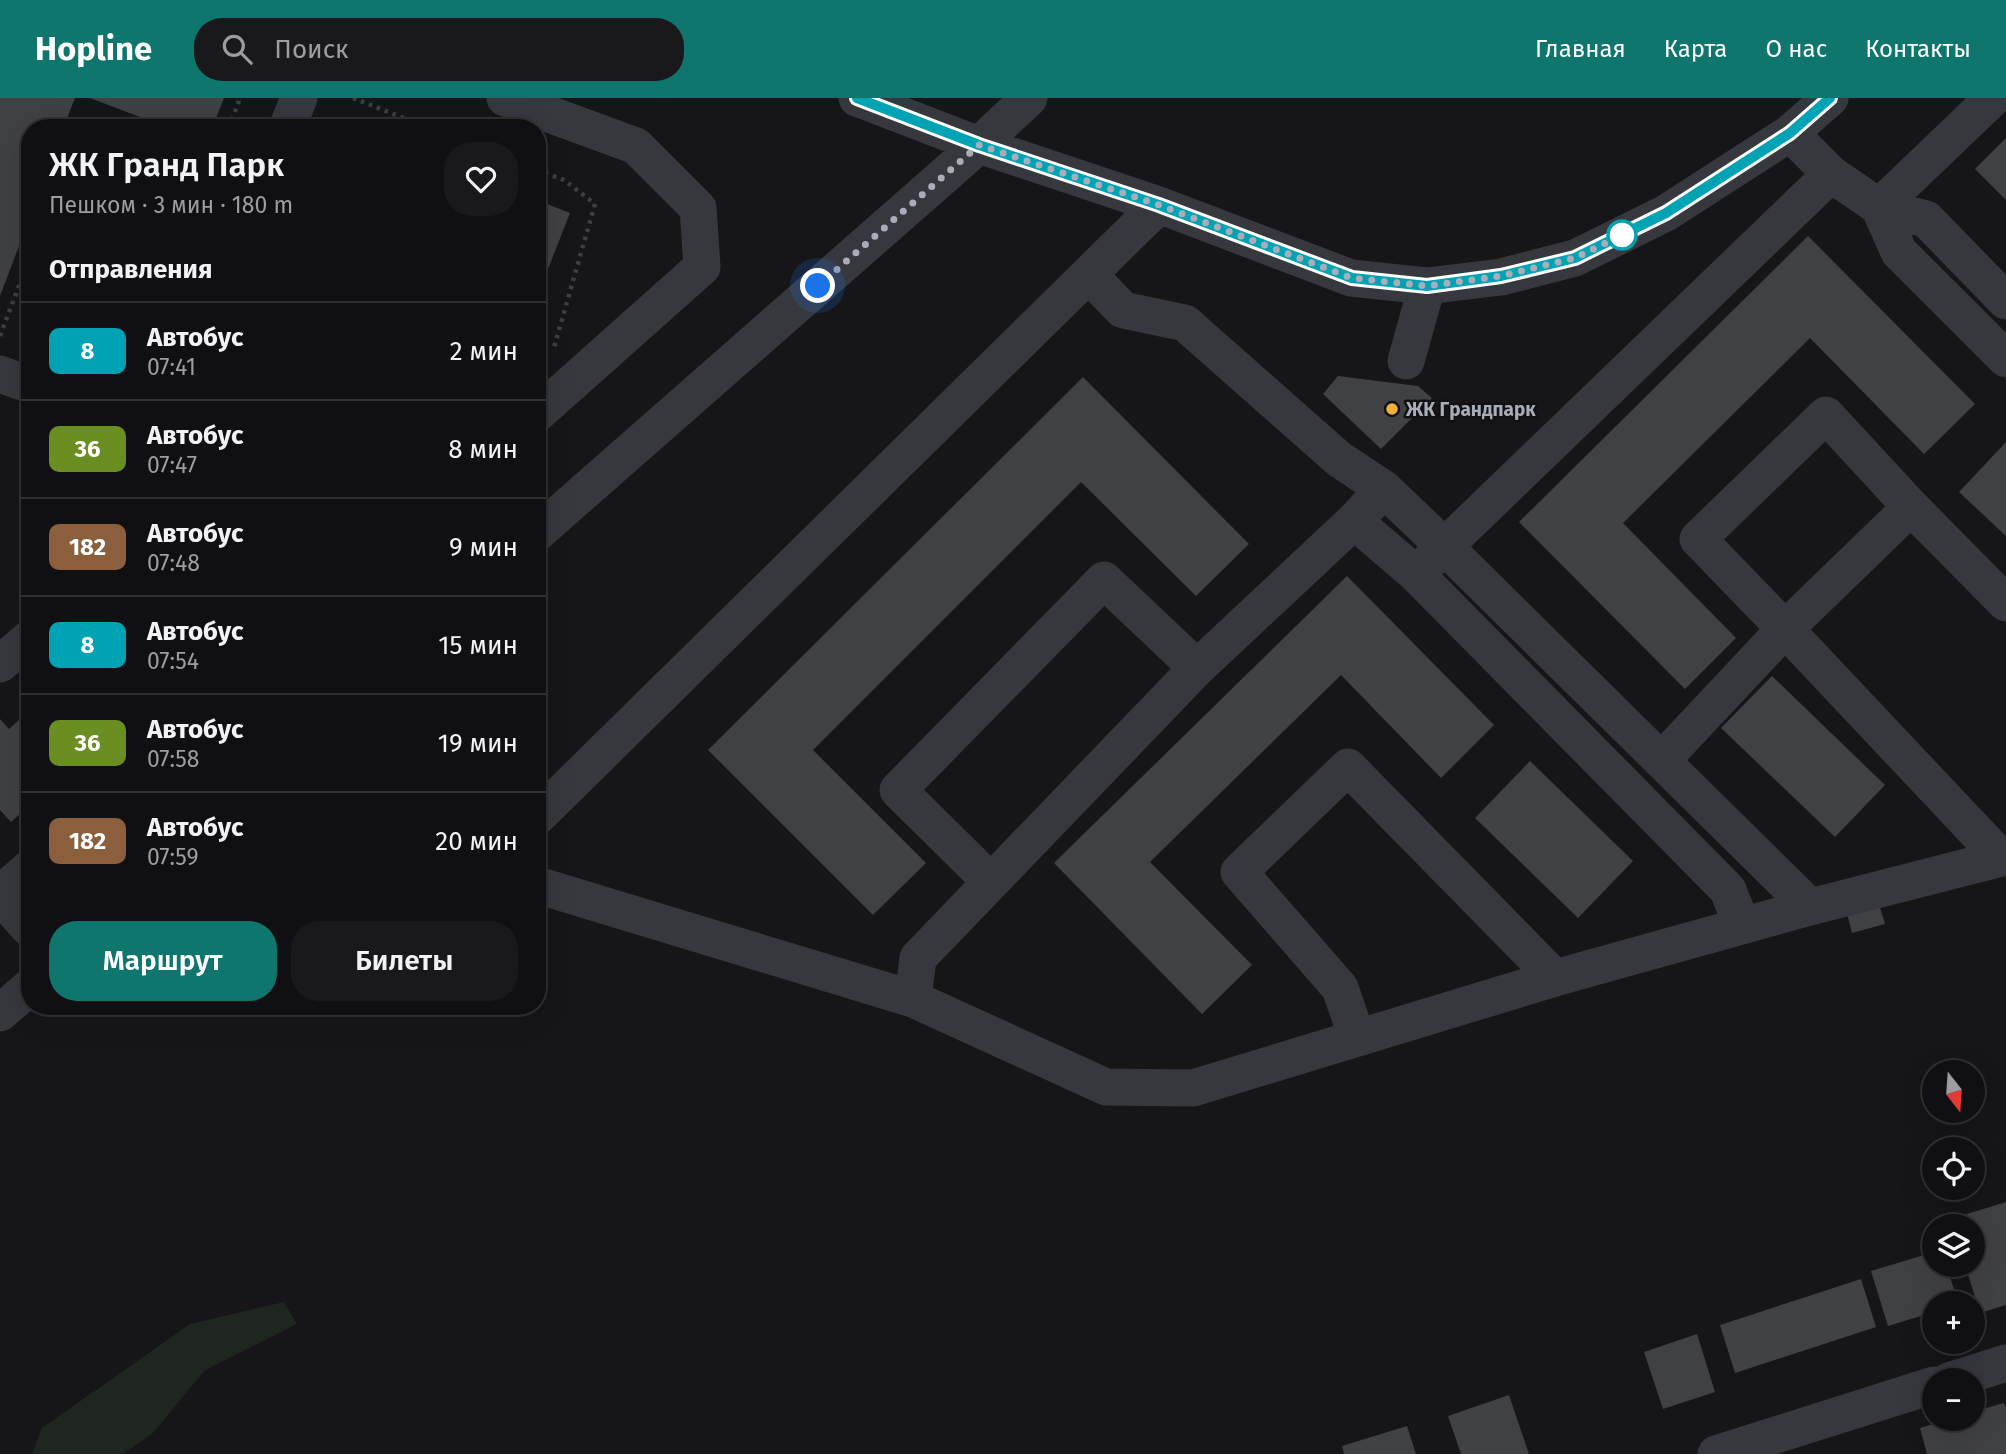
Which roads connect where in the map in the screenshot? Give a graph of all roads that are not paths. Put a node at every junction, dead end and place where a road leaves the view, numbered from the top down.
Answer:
1 (299, 98) edge
2 (505, 98) edge
3 (857, 98) edge
4 (1029, 98) edge
5 (1830, 98) edge
6 (1993, 98) edge
7 (291, 119) edge
8 (1790, 133) junction
9 (979, 145) junction
10 (1831, 174) junction
11 (1159, 205) junction
12 (1879, 207) junction
13 (1089, 275) junction
14 (1427, 286) junction
15 (2006, 301) edge
16 (2006, 359) edge
17 (1406, 361) dead end
18 (0, 374) edge
19 (21, 382) edge
20 (546, 406) edge
21 (1384, 489) junction
22 (1911, 507) junction
23 (1354, 521) junction
24 (546, 525) edge
25 (1445, 547) junction
26 (1416, 574) junction
27 (2006, 603) edge
28 (1785, 629) junction
29 (21, 646) edge
30 (0, 664) edge
31 (1197, 668) junction
32 (1662, 760) junction
33 (546, 808) edge
34 (2003, 858) edge
35 (21, 876) edge
36 (990, 882) junction
37 (546, 888) edge
38 (0, 895) edge
39 (1810, 907) junction
40 (21, 919) edge
41 (1742, 926) junction
42 (1555, 978) junction
43 (21, 995) edge
44 (913, 999) junction
45 (0, 1013) edge
46 (1357, 1038) junction
47 (2006, 1363) edge
48 (1985, 1370) edge
49 (1922, 1389) edge
50 (1716, 1454) edge

1 - 7 street
2 - 20 street
3 - 9 street
4 - 9 street
5 - 8 street
6 - 12 street
8 - 10 street
8 - 14 street
9 - 11 street
9 - 24 street
10 - 12 street
10 - 25 street
11 - 13 street
11 - 14 street
12 - 15 street
12 - 16 street
13 - 21 street
13 - 33 street
14 - 17 street
18 - 19 street
21 - 23 street
21 - 25 street
22 - 27 street
22 - 28 street
22 - 28 street
23 - 26 street
23 - 31 street
25 - 26 street
25 - 32 street
26 - 41 street
28 - 32 street
28 - 34 street
29 - 30 street
31 - 36 street
31 - 36 street
32 - 39 street
34 - 39 street
35 - 38 street
36 - 44 street
37 - 44 street
38 - 40 street
39 - 41 street
41 - 42 street
42 - 46 street
42 - 46 street
43 - 45 street
44 - 46 street
47 - 48 street
49 - 50 street

